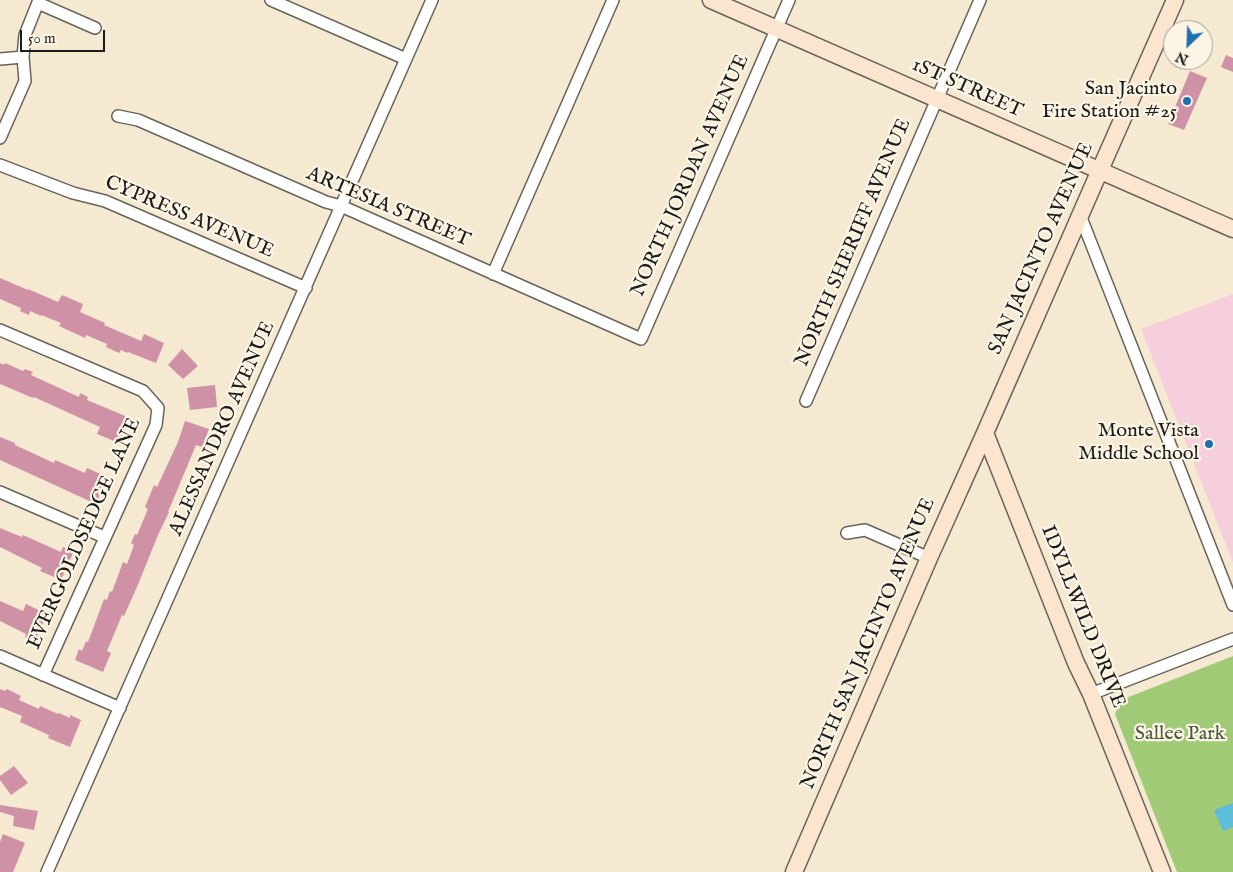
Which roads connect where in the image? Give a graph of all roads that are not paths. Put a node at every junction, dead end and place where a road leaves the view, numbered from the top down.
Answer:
1 (270, 0) edge
2 (432, 0) edge
3 (613, 0) edge
4 (711, 0) edge
5 (789, 0) edge
6 (980, 0) edge
7 (1175, 0) edge
8 (38, 1) edge
9 (95, 28) dead end
10 (776, 29) junction
11 (24, 57) junction
12 (0, 59) edge
13 (406, 59) junction
14 (937, 99) junction
15 (118, 116) dead end
16 (0, 138) edge
17 (0, 165) edge
18 (1100, 170) junction
19 (341, 206) junction
20 (1080, 215) junction
21 (1233, 229) edge
22 (493, 274) junction
23 (306, 288) junction
24 (0, 330) edge
25 (640, 339) joint
26 (806, 401) dead end
27 (985, 433) junction
28 (0, 492) edge
29 (847, 533) dead end
30 (104, 537) junction
31 (929, 558) junction
32 (1233, 605) edge
33 (1233, 639) edge
34 (0, 656) edge
35 (43, 674) junction
36 (1091, 694) junction
37 (120, 708) junction
38 (47, 872) edge
39 (794, 872) edge
40 (1162, 872) edge

1 - 13 street
2 - 13 street, ALESSANDRO AVENUE
3 - 22 street
4 - 10 street, 1ST STREET
5 - 10 street, NORTH JORDAN AVENUE
6 - 14 street, NORTH SHERIFF AVENUE
7 - 18 street, SAN JACINTO AVENUE
8 - 9 street
8 - 11 street
10 - 14 street, 1ST STREET
10 - 25 street, NORTH JORDAN AVENUE
11 - 12 street
11 - 16 street
13 - 19 street, ALESSANDRO AVENUE
14 - 18 street, 1ST STREET
14 - 26 street, NORTH SHERIFF AVENUE
15 - 19 street, ARTESIA STREET
17 - 23 street, CYPRESS AVENUE
18 - 20 street, SAN JACINTO AVENUE
18 - 21 street, 1ST STREET
19 - 22 street, ARTESIA STREET
19 - 23 street, ALESSANDRO AVENUE
20 - 27 street, SAN JACINTO AVENUE
20 - 32 street
22 - 25 street, ARTESIA STREET
23 - 37 street, ALESSANDRO AVENUE
24 - 30 street, EVERGOLDSEDGE LANE
27 - 31 street, NORTH SAN JACINTO AVENUE
27 - 36 street, IDYLLWILD DRIVE
28 - 30 street
29 - 31 street
30 - 35 street, EVERGOLDSEDGE LANE
31 - 39 street, NORTH SAN JACINTO AVENUE
33 - 36 street
34 - 35 street
35 - 37 street
36 - 40 street, IDYLLWILD DRIVE
37 - 38 street, ALESSANDRO AVENUE

